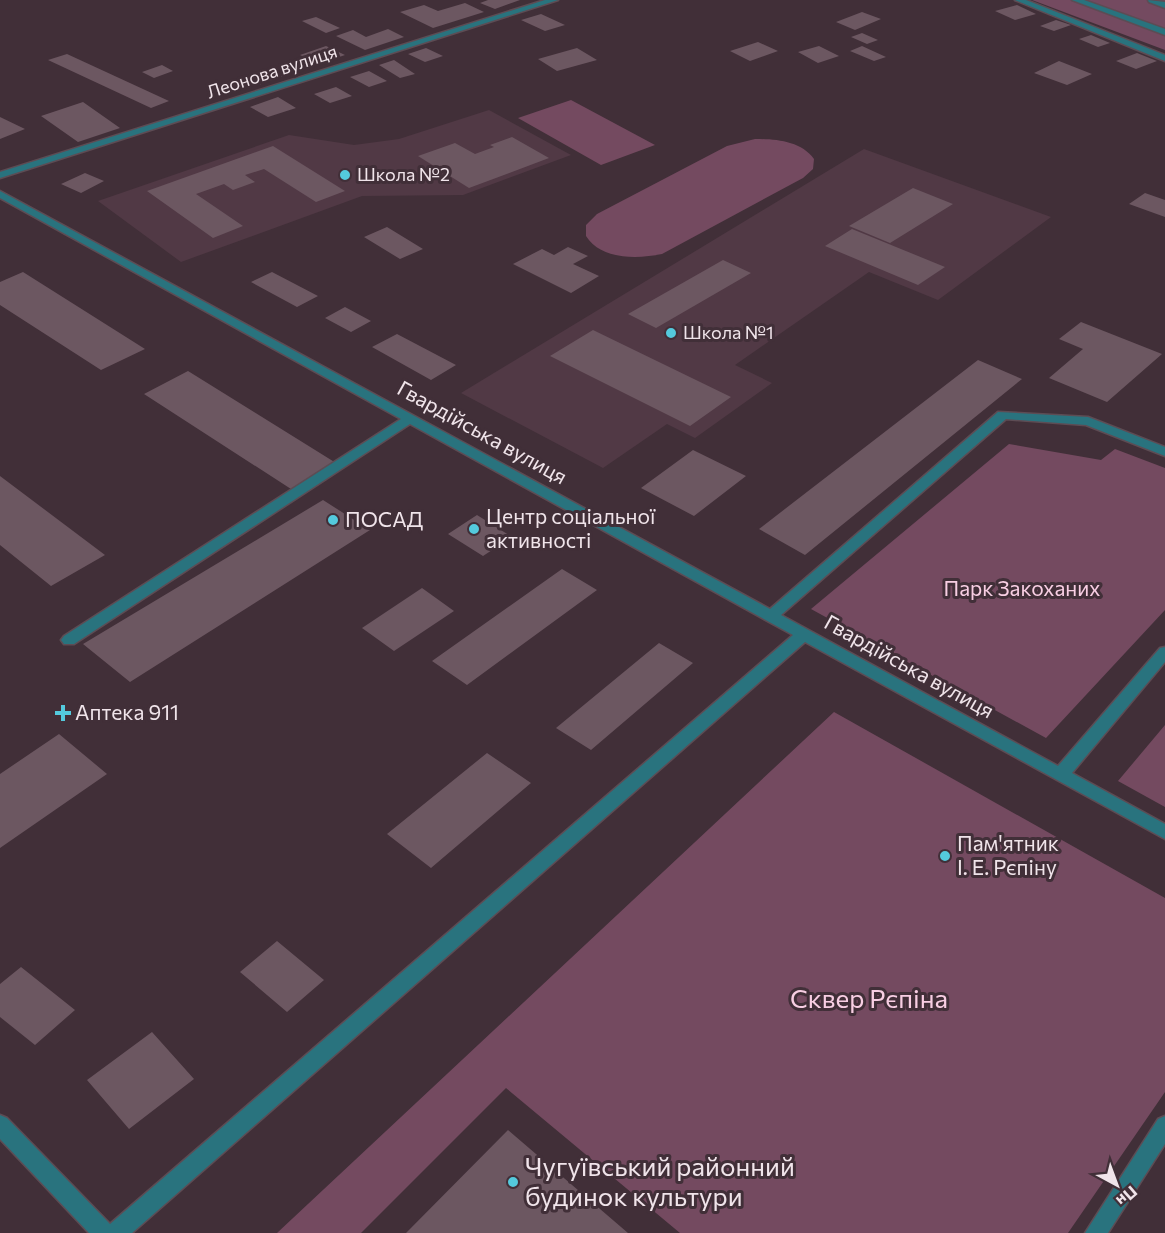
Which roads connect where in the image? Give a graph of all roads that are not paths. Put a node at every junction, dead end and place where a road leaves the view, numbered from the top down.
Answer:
1 (554, 0) edge
2 (1019, 0) edge
3 (1076, 0) edge
4 (1152, 0) edge
5 (1165, 5) edge
6 (1165, 32) edge
7 (1165, 58) edge
8 (0, 175) edge
9 (0, 194) edge
10 (410, 419) junction
11 (1165, 452) edge
12 (771, 616) junction
13 (803, 634) junction
14 (69, 640) dead end
15 (1165, 652) edge
16 (1061, 774) junction
17 (1165, 832) edge
18 (0, 1125) edge
19 (1165, 1126) edge
20 (104, 1233) edge
21 (116, 1233) edge
22 (1096, 1233) edge

1 - 8 street, Леонова вулиця
2 - 7 street
3 - 6 street
4 - 5 street
9 - 10 street, Гвардійська вулиця
10 - 12 street, Гвардійська вулиця
10 - 14 street
11 - 12 street
12 - 13 street, Гвардійська вулиця
13 - 16 street, Гвардійська вулиця
13 - 21 street
15 - 16 street
16 - 17 street, Гвардійська вулиця
18 - 20 street
19 - 22 street

